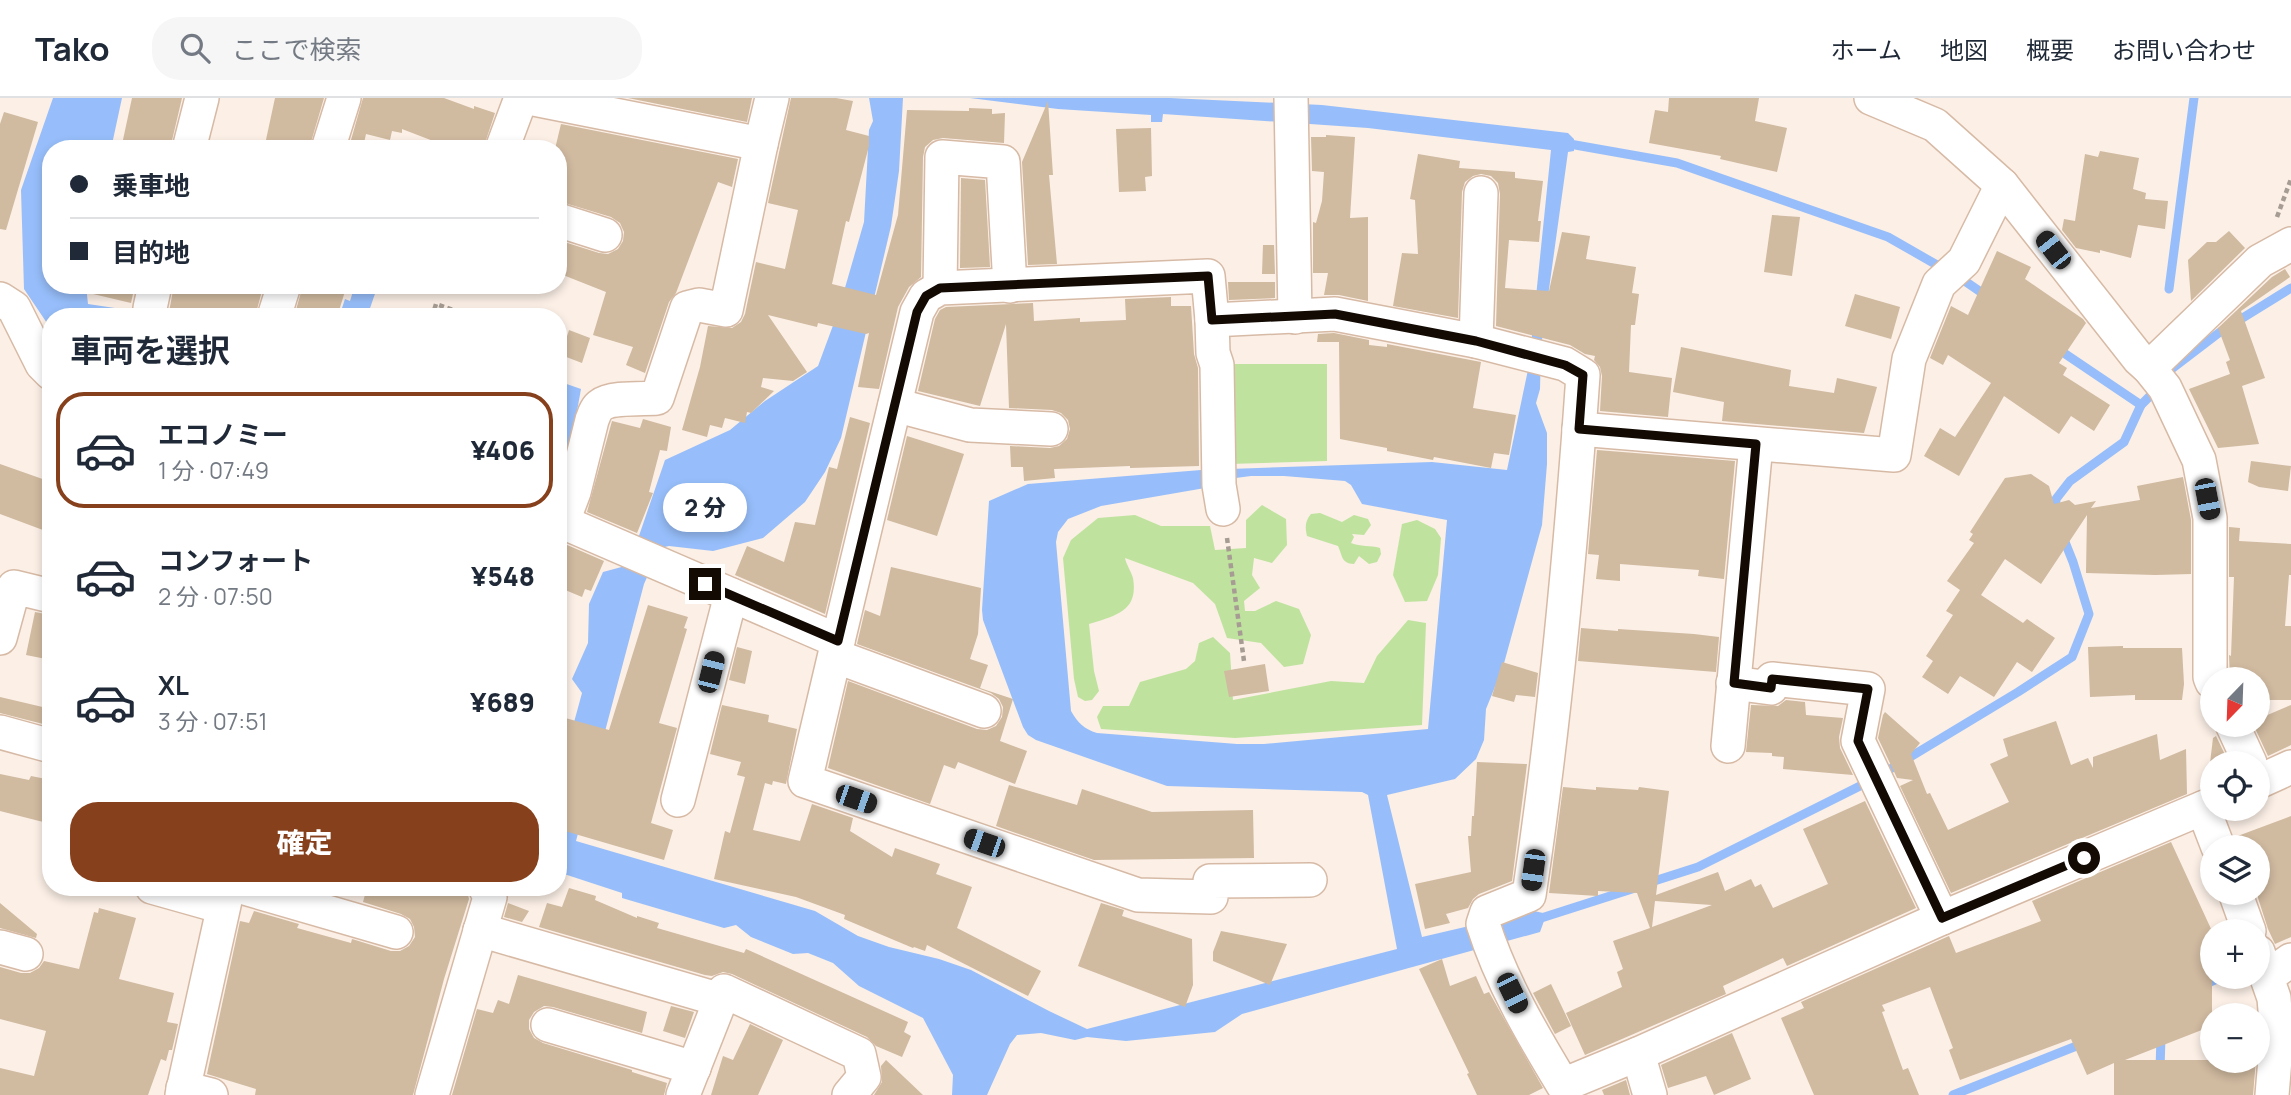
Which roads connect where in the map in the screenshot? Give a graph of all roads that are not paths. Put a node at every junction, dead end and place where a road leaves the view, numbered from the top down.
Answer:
1 (202, 98) edge
2 (344, 98) edge
3 (521, 98) edge
4 (529, 98) edge
5 (772, 98) edge
6 (1871, 98) edge
7 (1291, 111) edge
8 (191, 140) edge
9 (331, 140) edge
10 (505, 140) edge
11 (761, 144) junction
12 (2002, 185) junction
13 (1481, 193) dead end
14 (567, 223) edge
15 (605, 235) dead end
16 (2291, 244) edge
17 (1010, 286) junction
18 (940, 288) junction
19 (0, 299) edge
20 (1295, 317) junction
21 (1212, 320) junction
22 (1476, 341) junction
23 (42, 364) edge
24 (2157, 378) junction
25 (895, 405) junction
26 (1051, 429) dead end
27 (1579, 429) junction
28 (1756, 444) junction
29 (1220, 487) road end
30 (567, 506) edge
31 (567, 523) edge
32 (42, 594) edge
33 (731, 595) junction
34 (0, 638) edge
35 (836, 648) junction
36 (2210, 667) edge
37 (1734, 683) junction
38 (984, 711) dead end
39 (0, 732) edge
40 (42, 744) edge
41 (1728, 746) dead end
42 (2291, 767) edge
43 (2270, 776) edge
44 (678, 800) dead end
45 (2200, 809) edge
46 (1310, 880) dead end
47 (231, 896) edge
48 (240, 896) edge
49 (490, 896) edge
50 (1942, 918) junction
51 (480, 930) junction
52 (396, 932) dead end
53 (2270, 982) edge
54 (721, 1000) junction
55 (548, 1024) dead end
56 (1638, 1054) junction
57 (689, 1081) edge
58 (1555, 1090) edge
59 (192, 1093) edge
60 (432, 1095) edge
61 (849, 1095) edge
62 (1650, 1095) edge
63 (2272, 1095) edge

1 - 8 street
2 - 9 street
3 - 10 street
4 - 11 street
5 - 11 street
6 - 12 street
7 - 20 street
11 - 30 street
12 - 24 street
12 - 28 street
13 - 22 street
14 - 15 street
16 - 24 street
17 - 18 street
17 - 18 street
17 - 21 street
18 - 25 street
19 - 23 street
20 - 21 street
20 - 22 street
21 - 29 street
22 - 27 street
24 - 36 street
25 - 26 street
25 - 35 street
27 - 28 street
27 - 58 street
28 - 37 street
31 - 33 street
32 - 34 street
33 - 35 street
33 - 44 street
35 - 38 street
35 - 46 street
37 - 41 street
37 - 50 street
39 - 40 street
42 - 43 street
45 - 50 street
47 - 59 street
48 - 52 street
49 - 51 street
50 - 56 street
51 - 54 street
51 - 60 street
53 - 63 street
54 - 57 street
54 - 61 street
55 - 57 street
56 - 58 street
56 - 62 street

